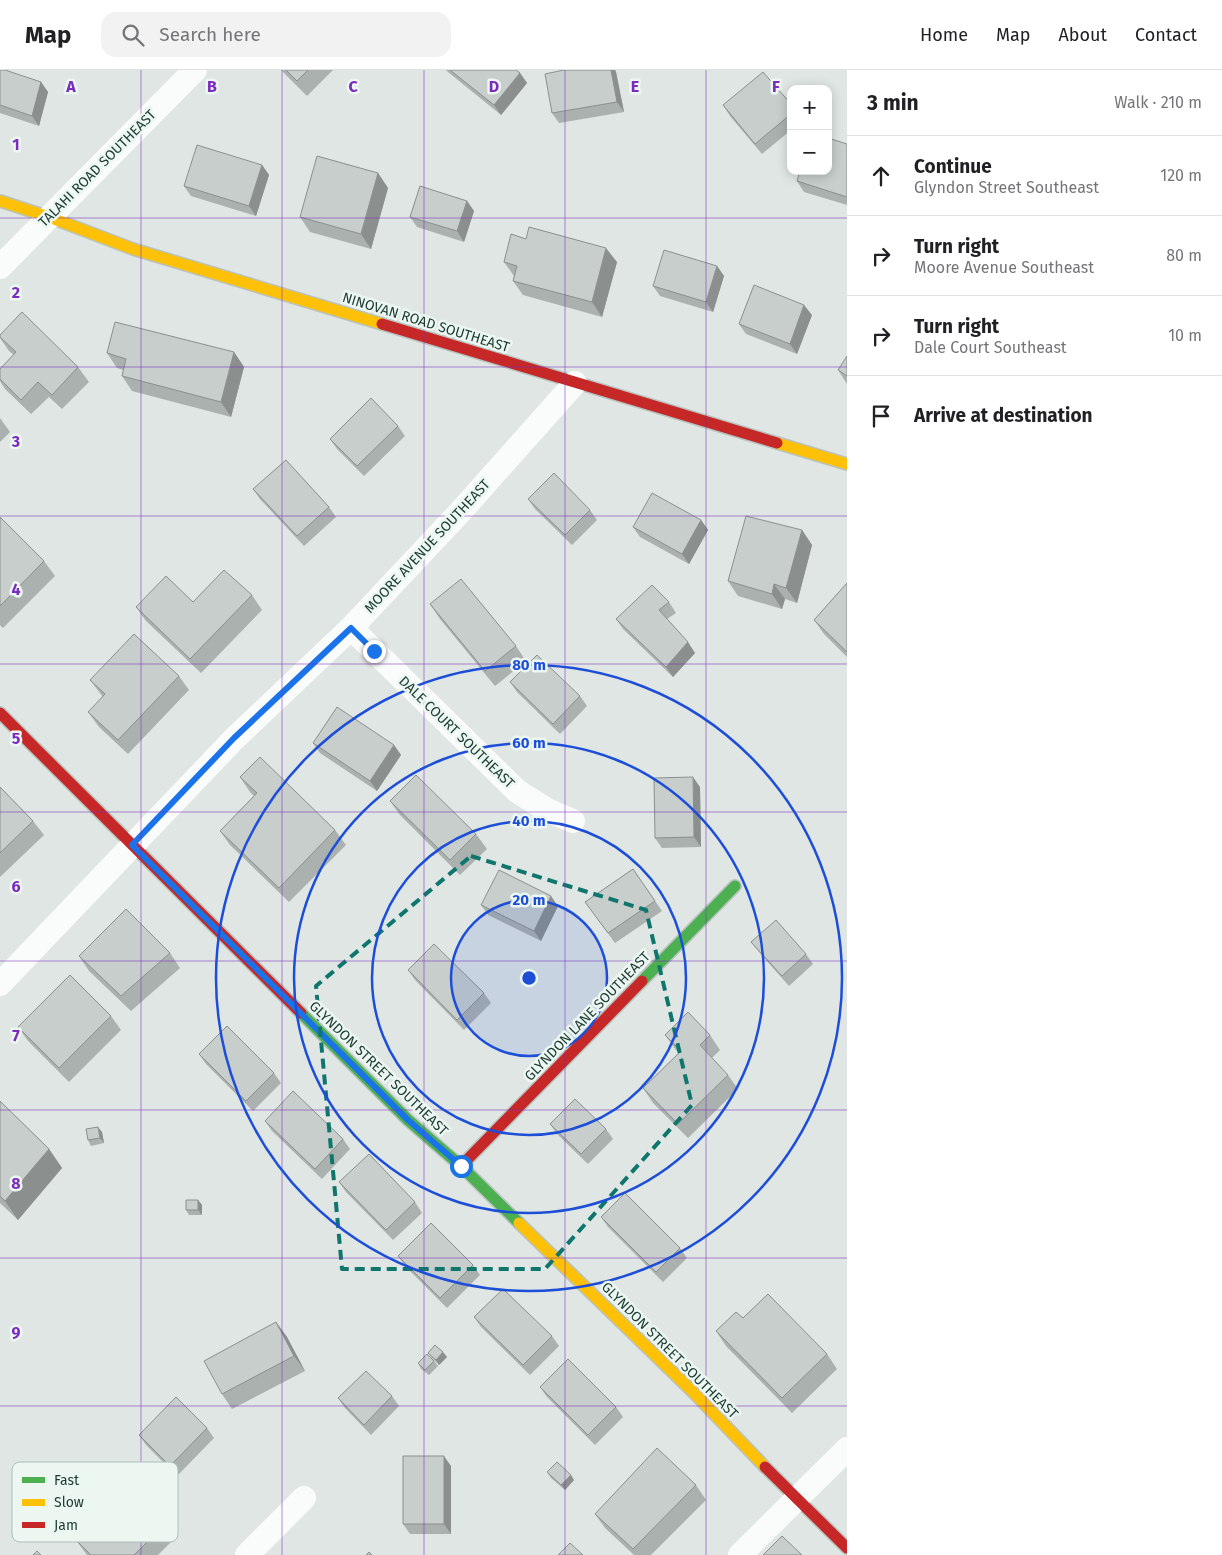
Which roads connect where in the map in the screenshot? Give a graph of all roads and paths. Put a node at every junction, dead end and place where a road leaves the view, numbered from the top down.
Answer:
1 (195, 70) edge
2 (0, 201) edge
3 (49, 217) junction
4 (0, 267) edge
5 (575, 383) junction
6 (847, 464) edge
7 (351, 628) junction
8 (0, 713) edge
9 (574, 821) dead end
10 (132, 845) junction
11 (735, 886) dead end
12 (0, 984) edge
13 (461, 1166) junction
14 (847, 1449) edge
15 (304, 1498) dead end
16 (796, 1499) junction
17 (847, 1548) edge
18 (248, 1555) edge
19 (740, 1555) edge

1 - 3 street, TALAHI ROAD SOUTHEAST
2 - 3 street, NINOVAN ROAD SOUTHEAST
3 - 4 street, TALAHI ROAD SOUTHEAST
3 - 5 street, NINOVAN ROAD SOUTHEAST
5 - 6 street, NINOVAN ROAD SOUTHEAST
5 - 7 street, MOORE AVENUE SOUTHEAST
7 - 9 street, DALE COURT SOUTHEAST
7 - 10 street, MOORE AVENUE SOUTHEAST
8 - 10 street, GLYNDON STREET SOUTHEAST
10 - 12 street, MOORE AVENUE SOUTHEAST
10 - 13 street, GLYNDON STREET SOUTHEAST
11 - 13 street, GLYNDON LANE SOUTHEAST
13 - 16 street, GLYNDON STREET SOUTHEAST
14 - 16 street
15 - 18 street
16 - 17 street, GLYNDON STREET SOUTHEAST
16 - 19 street

